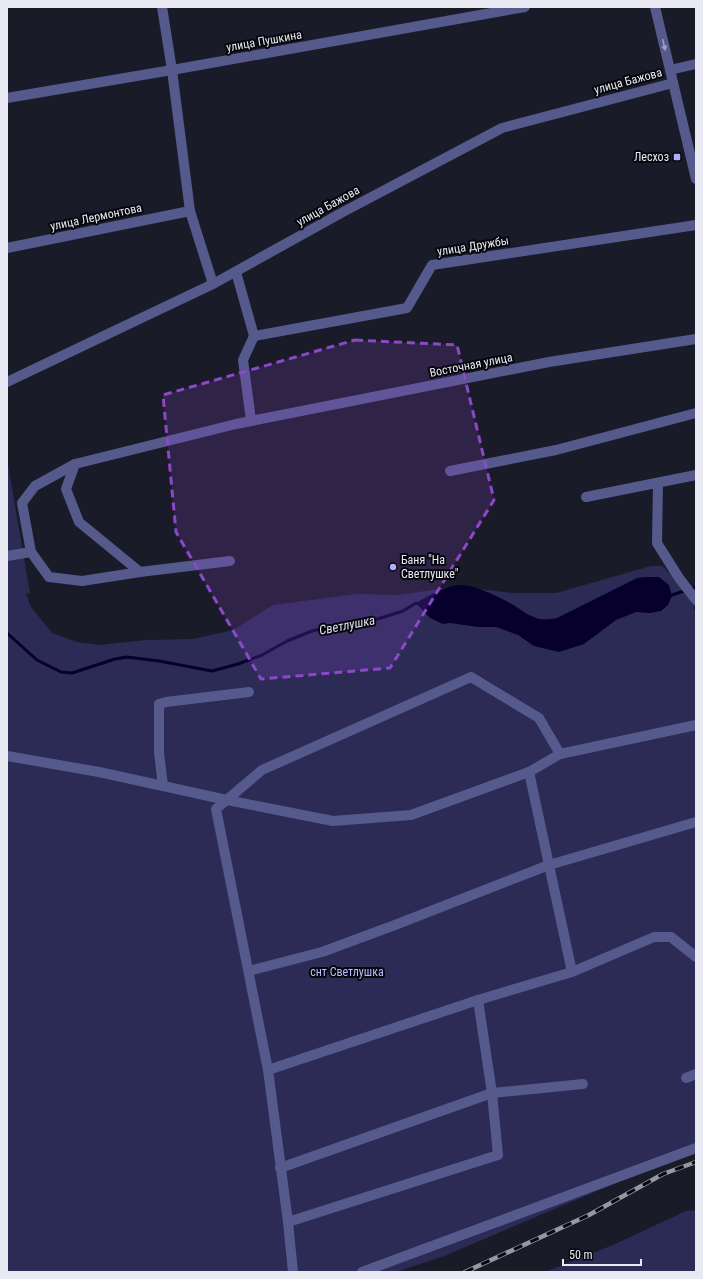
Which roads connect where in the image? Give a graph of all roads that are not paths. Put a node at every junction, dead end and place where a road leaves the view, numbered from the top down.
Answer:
1 (162, 7) edge
2 (524, 7) edge
3 (655, 7) edge
4 (696, 64) edge
5 (172, 70) junction
6 (670, 70) junction
7 (673, 83) junction
8 (7, 98) edge
9 (696, 179) edge
10 (190, 211) junction
11 (696, 225) edge
12 (7, 248) edge
13 (236, 272) junction
14 (213, 284) junction
15 (254, 336) junction
16 (696, 339) edge
17 (7, 382) edge
18 (696, 413) edge
19 (251, 420) junction
20 (75, 464) junction
21 (450, 471) dead end
22 (696, 475) edge
23 (658, 483) junction
24 (586, 497) dead end
25 (31, 552) junction
26 (7, 556) edge
27 (230, 561) dead end
28 (140, 572) junction
29 (696, 600) edge
30 (249, 692) dead end
31 (696, 725) edge
32 (560, 754) junction
33 (7, 756) edge
34 (529, 772) junction
35 (163, 786) junction
36 (227, 800) junction
37 (696, 822) edge
38 (549, 865) junction
39 (696, 957) edge
40 (249, 971) junction
41 (572, 972) junction
42 (478, 1000) junction
43 (268, 1070) junction
44 (696, 1074) edge
45 (686, 1078) dead end
46 (583, 1084) dead end
47 (492, 1093) junction
48 (696, 1148) edge
49 (280, 1168) junction
50 (288, 1222) junction
51 (293, 1272) edge
52 (362, 1272) edge

1 - 5 street
2 - 5 street, улица Пушкина
3 -> 6 street
4 - 6 street
5 - 8 street, улица Пушкина
5 - 10 street
6 - 7 street
7 - 9 street
7 - 13 street, улица Бажова
10 - 12 street, улица Лермонтова
10 - 14 street
11 - 15 street, улица Дружбы
13 - 14 street, улица Бажова
13 - 15 street
14 - 17 street, улица Бажова
15 - 19 street
16 - 19 street, Восточная улица
18 - 21 street
19 - 20 street, Восточная улица
20 - 25 street, Восточная улица
20 - 28 street
22 - 23 street
23 - 24 street
23 - 29 street
25 - 26 street
25 - 28 street
27 - 28 street
30 - 35 street
31 - 32 street
32 - 34 street
32 - 36 street
33 - 35 street
34 - 36 street
34 - 38 street
35 - 36 street
36 - 40 street
37 - 38 street
38 - 40 street
38 - 41 street
39 - 41 street
40 - 43 street
41 - 42 street
42 - 43 street
42 - 47 street
43 - 49 street
44 - 45 street
46 - 47 street
47 - 49 street
47 - 50 street
48 - 52 street
49 - 50 street
50 - 51 street

